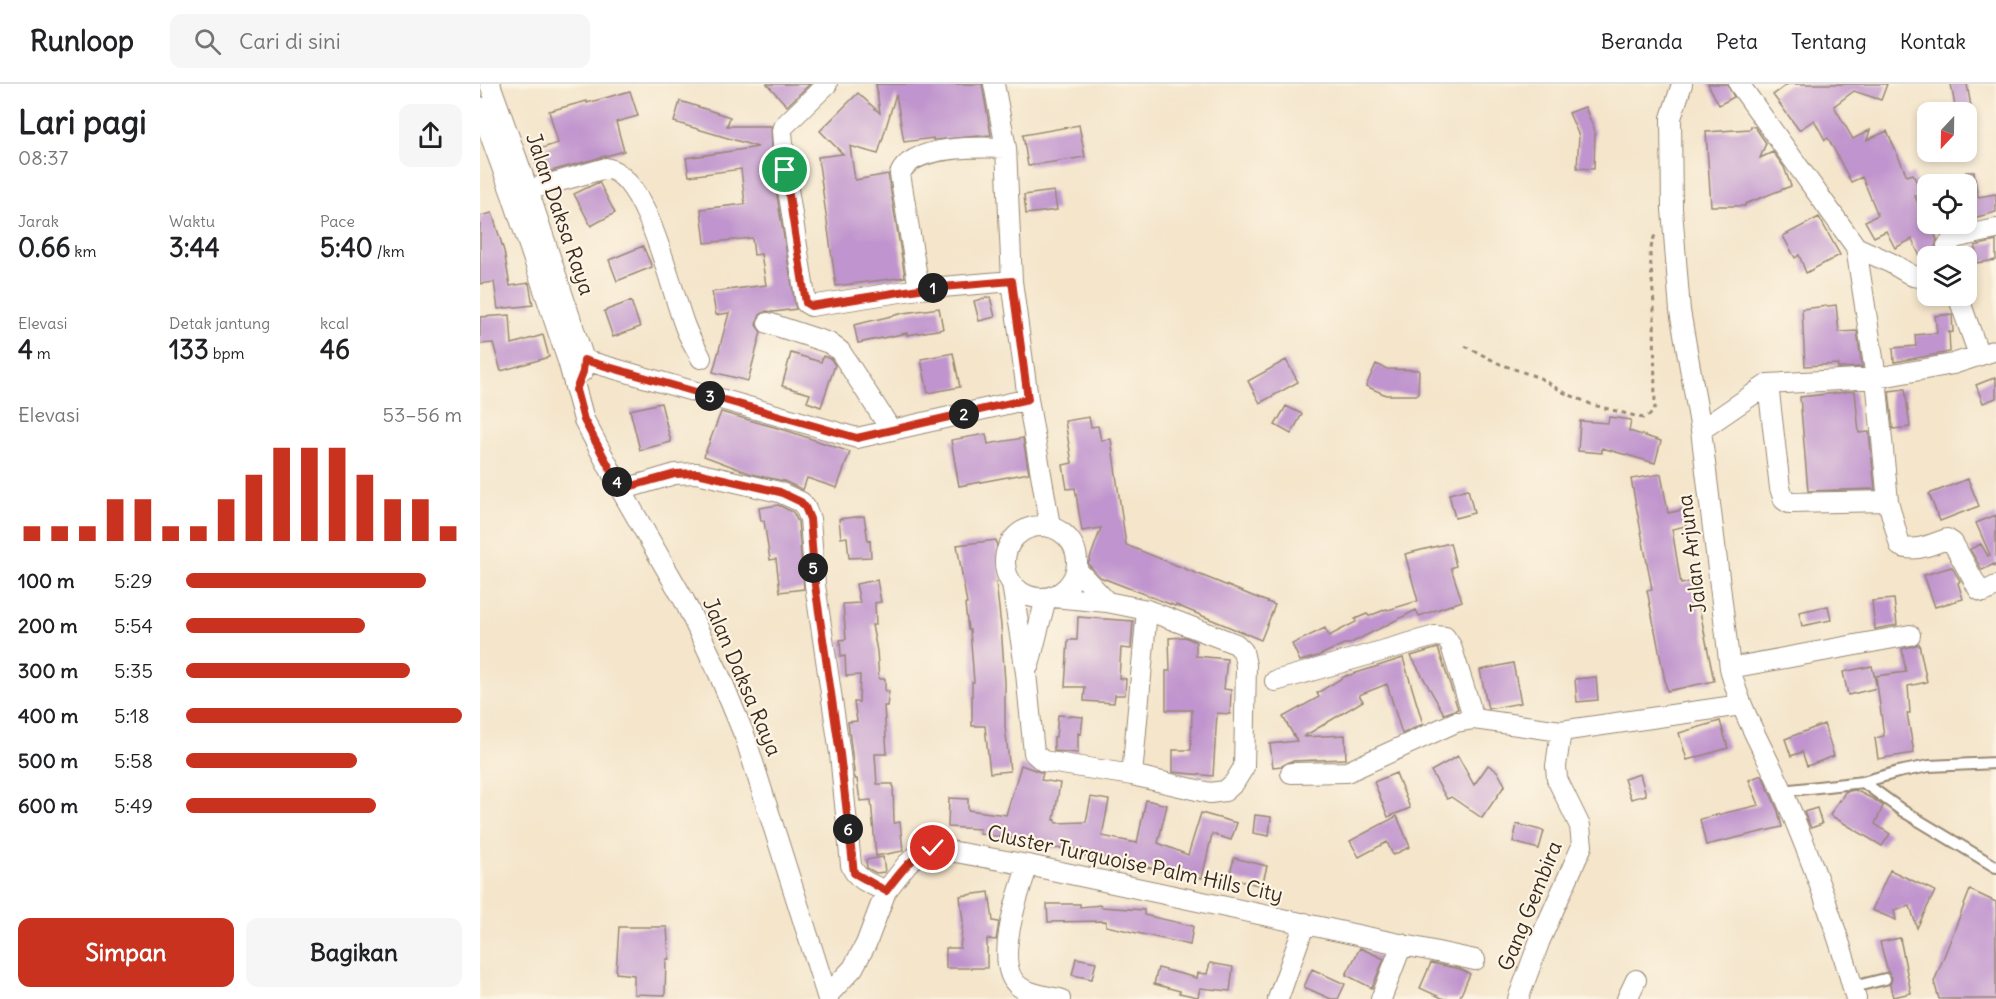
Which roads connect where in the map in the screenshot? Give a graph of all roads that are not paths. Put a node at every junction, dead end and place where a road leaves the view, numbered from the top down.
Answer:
1 (490, 84) edge
2 (827, 84) edge
3 (994, 84) edge
4 (1682, 84) edge
5 (1739, 84) edge
6 (481, 114) edge
7 (1006, 148) junction
8 (528, 190) junction
9 (1996, 229) edge
10 (1947, 246) edge
11 (1856, 247) junction
12 (1917, 277) edge
13 (1012, 281) junction
14 (919, 289) junction
15 (1963, 306) edge
16 (768, 323) dead end
17 (1988, 352) edge
18 (701, 358) dead end
19 (576, 361) junction
20 (1876, 378) junction
21 (1768, 384) junction
22 (1028, 399) junction
23 (891, 430) junction
24 (1701, 430) junction
25 (621, 489) junction
26 (1888, 501) junction
27 (1050, 526) junction
28 (1077, 570) junction
29 (1012, 584) junction
30 (1996, 586) edge
31 (1050, 597) junction
32 (1107, 602) junction
33 (1147, 610) junction
34 (1910, 635) dead end
35 (1730, 668) junction
36 (1026, 673) junction
37 (1275, 681) dead end
38 (1741, 705) junction
39 (1474, 719) junction
40 (1561, 731) junction
41 (1996, 763) edge
42 (1291, 773) dead end
43 (1132, 775) junction
44 (1863, 782) junction
45 (1782, 790) junction
46 (1028, 865) junction
47 (1996, 867) edge
48 (886, 891) junction
49 (1305, 924) junction
50 (1402, 944) junction
51 (1475, 960) dead end
52 (1885, 979) dead end
53 (1636, 980) dead end
54 (1854, 993) edge
55 (827, 997) edge
56 (1060, 999) edge
57 (1278, 999) edge
58 (1381, 999) edge
59 (1518, 999) edge
60 (1628, 999) edge

1 - 8 street, Jalan Daksa Raya
2 - 14 street
3 - 7 street
4 - 24 street, Jalan Arjuna
5 - 11 street
6 - 19 street, Jalan Daksa Raya
7 - 13 street
7 - 14 street
8 - 18 street
8 - 19 street, Jalan Daksa Raya
9 - 10 street
11 - 12 street
11 - 20 street
13 - 14 street
13 - 22 street
15 - 17 street
16 - 23 street
17 - 20 street
19 - 23 street
19 - 25 street, Jalan Daksa Raya
20 - 21 street
20 - 26 street
21 - 24 street
21 - 26 street
22 - 23 street
22 - 27 street
24 - 35 street, Jalan Arjuna
25 - 48 street
25 - 55 street, Jalan Daksa Raya
26 - 30 street
27 - 28 street
27 - 29 street
28 - 31 street
28 - 32 street
29 - 31 street
29 - 36 street
31 - 32 street
31 - 36 street
32 - 33 street
33 - 43 street
33 - 43 street
34 - 35 street
35 - 38 street, Jalan Arjuna
36 - 43 street
37 - 39 street
38 - 40 street
38 - 45 street, Jalan Arjuna
39 - 40 street
39 - 42 street
40 - 59 street, Gang Gembira
41 - 44 lane
44 - 45 lane
44 - 47 lane
45 - 54 street, Jalan Arjuna
46 - 48 street, Cluster Turquoise Palm Hills City
46 - 49 street, Cluster Turquoise Palm Hills City
46 - 56 street
48 - 55 street, Cluster Turquoise Palm Hills City
49 - 50 street, Cluster Turquoise Palm Hills City
49 - 57 street
50 - 51 street, Cluster Turquoise Palm Hills City
50 - 58 street
52 - 54 lane
53 - 60 street

